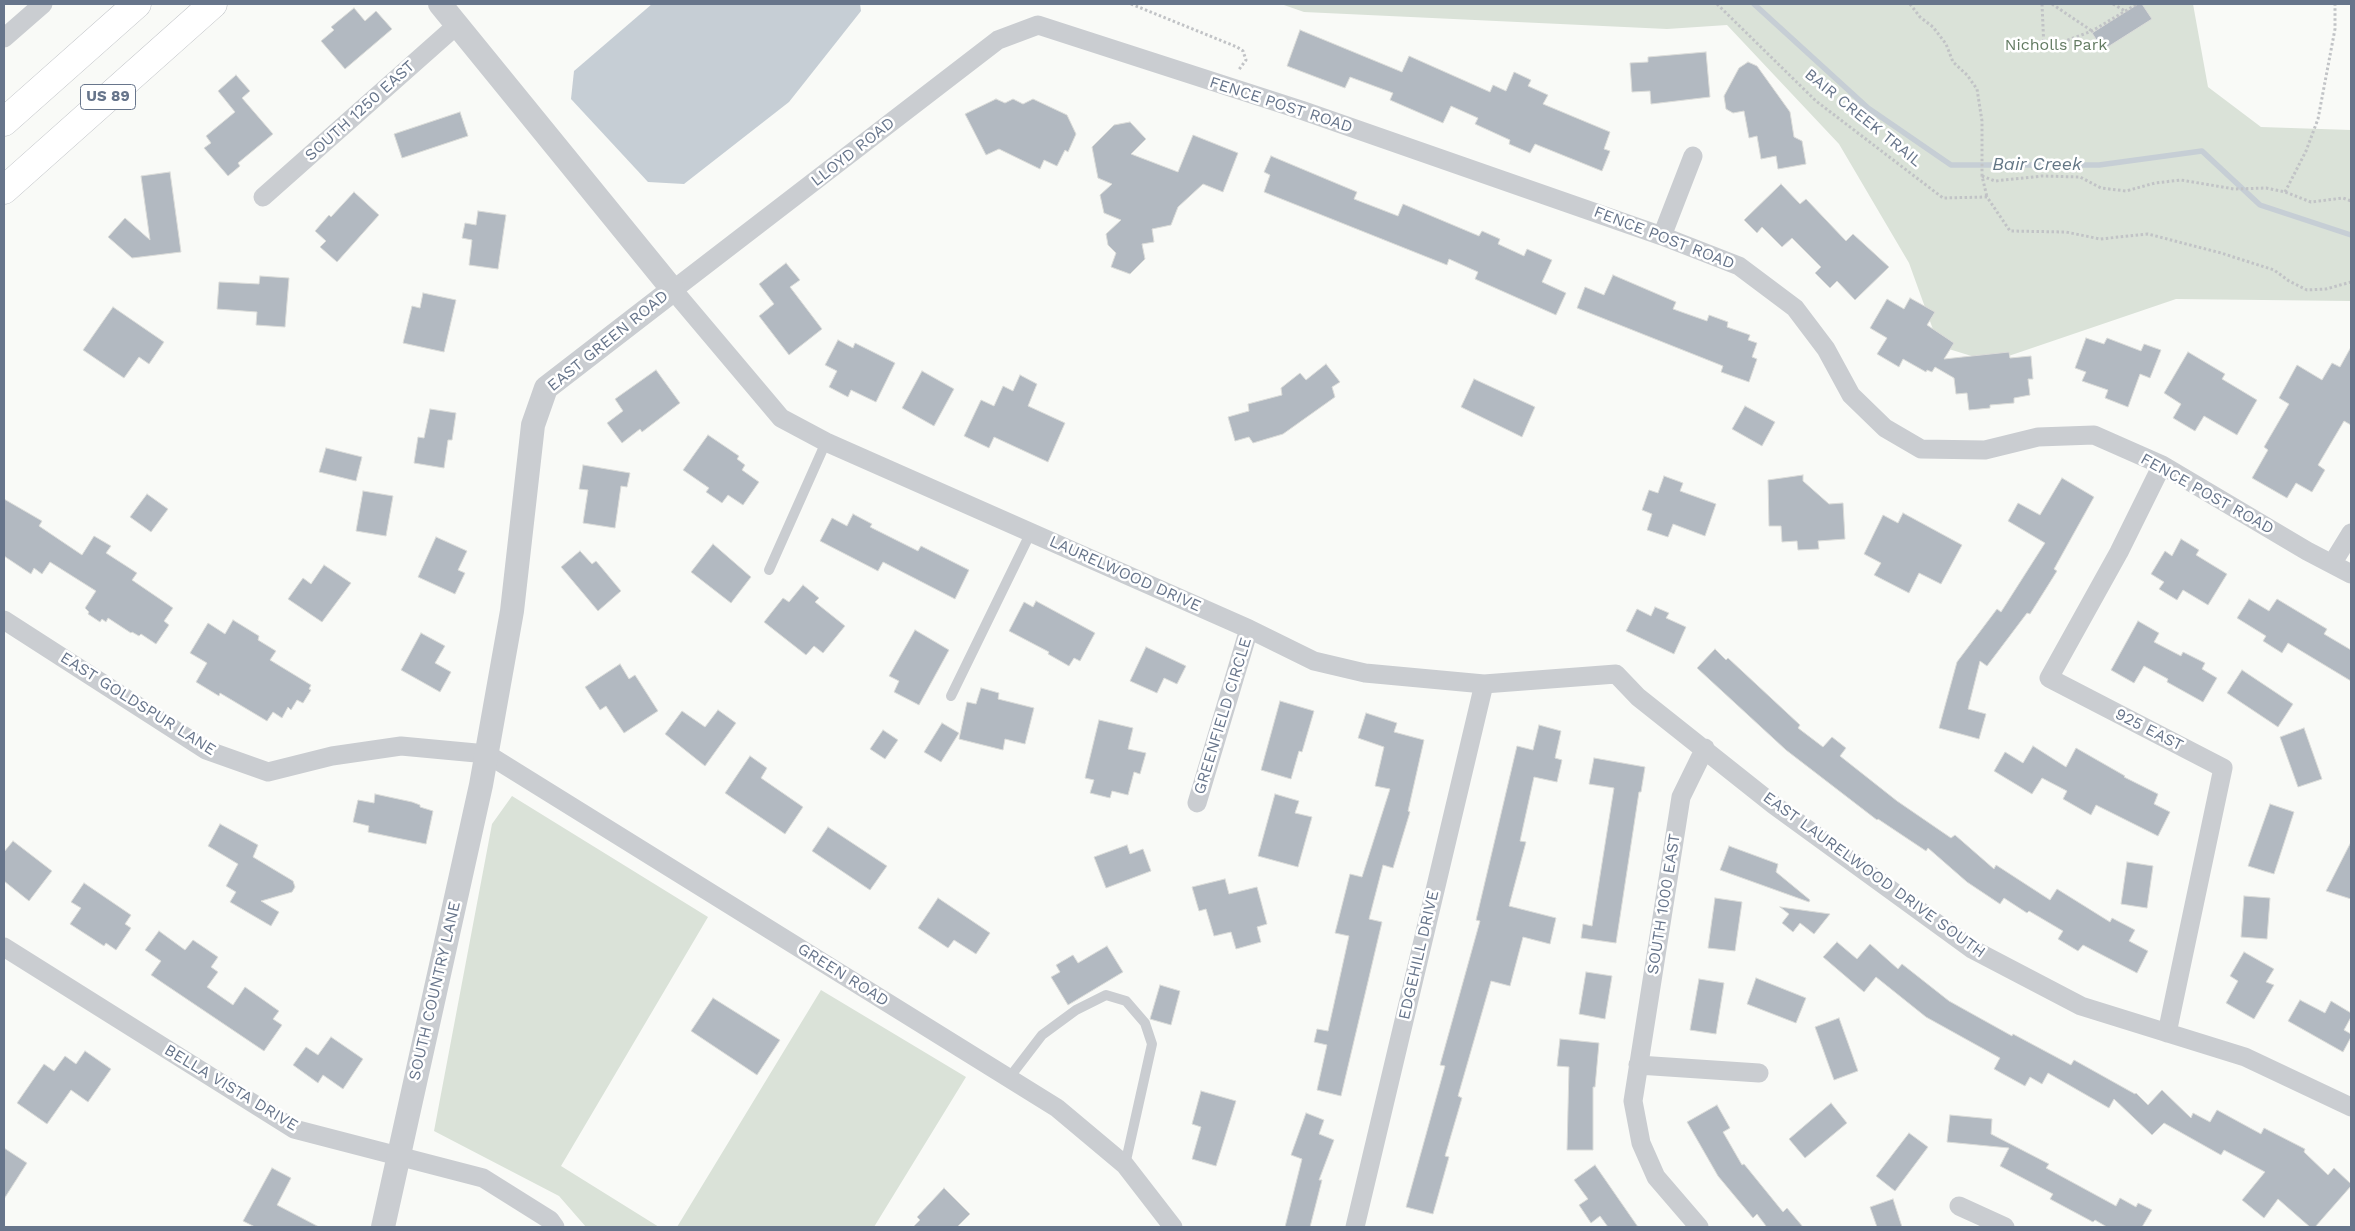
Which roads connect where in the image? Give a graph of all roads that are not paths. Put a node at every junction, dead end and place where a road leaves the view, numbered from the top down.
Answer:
1 (43, 4) edge
2 (137, 4) edge
3 (213, 4) edge
4 (440, 4) edge
5 (457, 25) junction
6 (1038, 25) joint
7 (4, 38) edge
8 (4, 122) edge
9 (1694, 156) dead end
10 (4, 190) edge
11 (263, 197) dead end
12 (1662, 236) junction
13 (673, 290) junction
14 (826, 442) junction
15 (2162, 465) junction
16 (1032, 532) junction
17 (2351, 533) edge
18 (2332, 564) junction
19 (769, 570) dead end
20 (2351, 574) edge
21 (4, 620) edge
22 (1249, 629) junction
23 (1484, 684) junction
24 (951, 696) dead end
25 (1638, 697) joint
26 (1705, 748) junction
27 (487, 754) junction
28 (1197, 803) dead end
29 (4, 947) edge
30 (2167, 1033) junction
31 (1638, 1065) junction
32 (1760, 1073) dead end
33 (1009, 1078) junction
34 (2351, 1107) edge
35 (398, 1156) junction
36 (1125, 1165) junction
37 (1959, 1206) dead end
38 (383, 1227) edge
39 (555, 1227) edge
40 (1172, 1227) edge
41 (1356, 1227) edge
42 (1699, 1227) edge
43 (2005, 1227) edge

1 - 7 street
2 - 8 highway, US 89
3 - 10 highway, US 89
4 - 5 street, EAST GREEN ROAD
5 - 11 street, SOUTH 1250 EAST
5 - 13 street, EAST GREEN ROAD
6 - 12 street, FENCE POST ROAD
6 - 13 street, LLOYD ROAD
9 - 12 street
12 - 15 street, FENCE POST ROAD
13 - 14 street, LAURELWOOD DRIVE
13 - 27 street, EAST GREEN ROAD
14 - 16 street, LAURELWOOD DRIVE
14 - 19 lane
15 - 18 street, FENCE POST ROAD
15 - 30 street, 925 EAST
16 - 22 street, LAURELWOOD DRIVE
16 - 24 lane
17 - 18 street
18 - 20 street, FENCE POST ROAD
21 - 27 street, EAST GOLDSPUR LANE
22 - 23 street, LAURELWOOD DRIVE
22 - 28 street, GREENFIELD CIRCLE
23 - 25 street, LAURELWOOD DRIVE
23 - 41 street, EDGEHILL DRIVE
25 - 26 street, EAST LAURELWOOD DRIVE SOUTH
26 - 30 street, EAST LAURELWOOD DRIVE SOUTH
26 - 31 street, SOUTH 1000 EAST
27 - 33 street, GREEN ROAD
27 - 35 street, SOUTH COUNTRY LANE
29 - 35 street, BELLA VISTA DRIVE
30 - 34 street, EAST LAURELWOOD DRIVE SOUTH
31 - 32 street
31 - 42 street, SOUTH 1000 EAST
33 - 36 street, GREEN ROAD
33 - 36 lane
35 - 38 street, SOUTH COUNTRY LANE
35 - 39 street, BELLA VISTA DRIVE
36 - 40 street, GREEN ROAD
37 - 43 street

